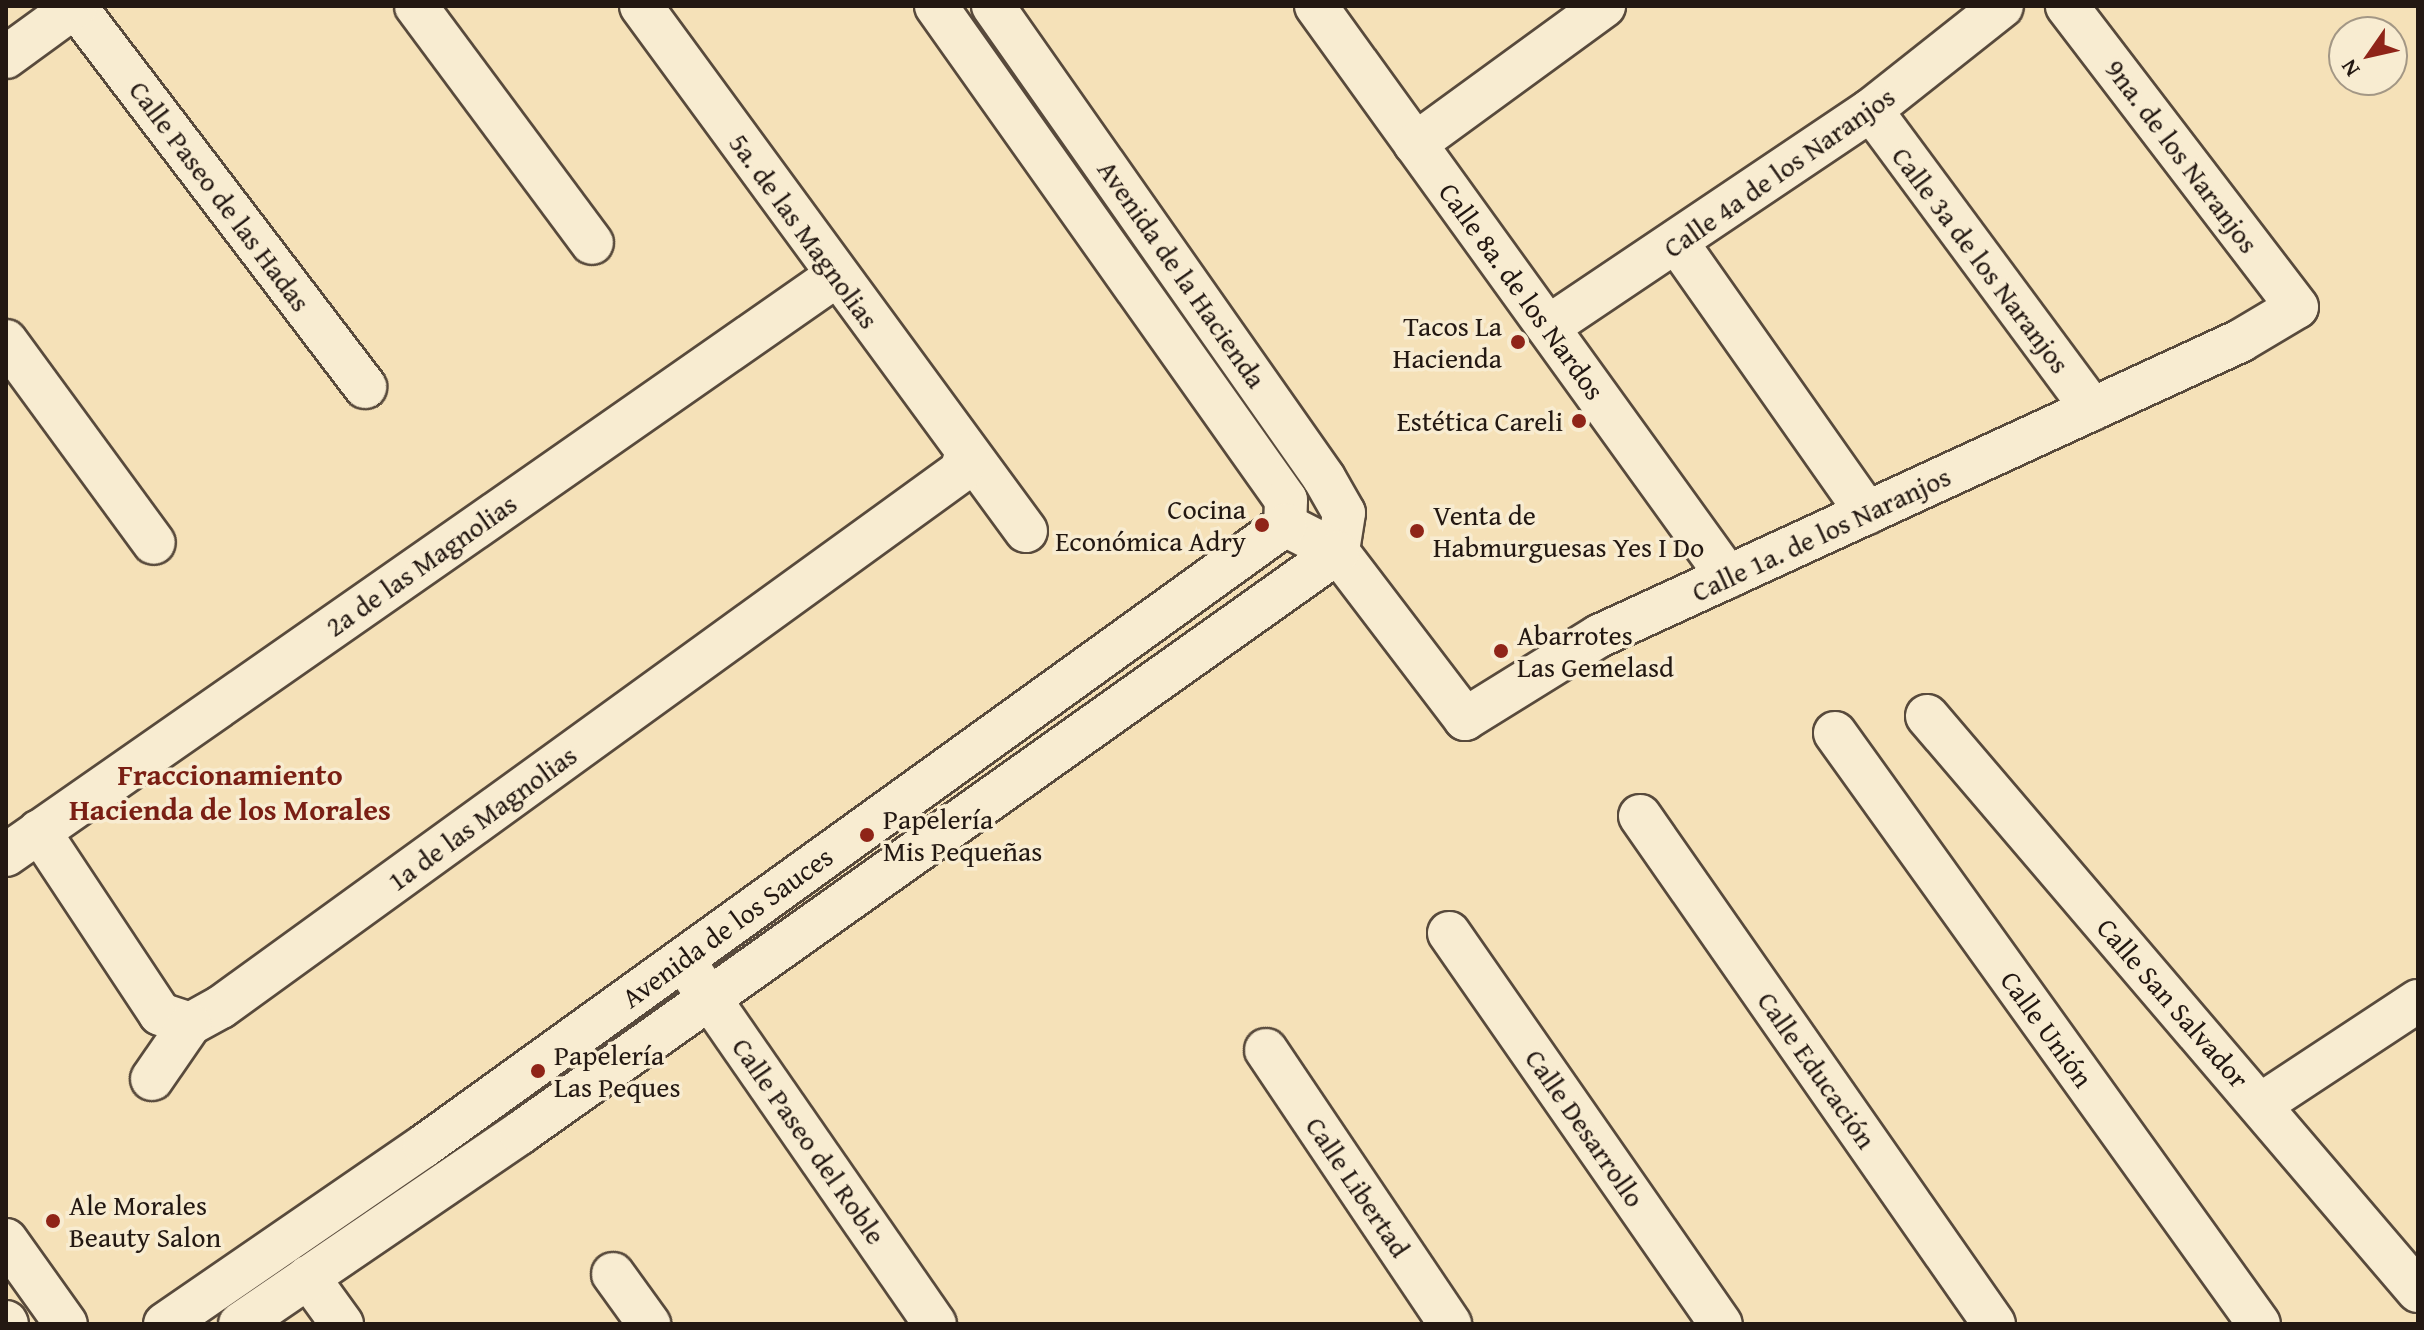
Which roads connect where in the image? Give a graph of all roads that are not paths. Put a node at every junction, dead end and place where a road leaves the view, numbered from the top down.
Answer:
1 (75, 6) edge
2 (416, 6) edge
3 (641, 6) edge
4 (936, 6) edge
5 (993, 6) edge
6 (1316, 6) edge
7 (1604, 6) edge
8 (2002, 6) edge
9 (2067, 6) edge
10 (6, 57) edge
11 (1871, 110) junction
12 (1415, 144) junction
13 (592, 243) dead end
14 (1678, 244) junction
15 (836, 276) junction
16 (2297, 307) joint
17 (1548, 327) junction
18 (6, 341) edge
19 (365, 387) dead end
20 (2092, 409) junction
21 (966, 455) junction
22 (1867, 513) junction
23 (1285, 525) junction
24 (1026, 531) dead end
25 (154, 543) dead end
26 (1338, 552) junction
27 (1728, 577) junction
28 (1927, 716) dead end
29 (1835, 733) dead end
30 (1640, 816) dead end
31 (22, 843) edge
32 (1449, 933) dead end
33 (682, 959) junction
34 (710, 999) junction
35 (2418, 1001) edge
36 (190, 1024) junction
37 (1266, 1050) dead end
38 (152, 1079) dead end
39 (2260, 1105) junction
40 (6, 1240) edge
41 (613, 1274) dead end
42 (308, 1277) junction
43 (2418, 1291) edge
44 (66, 1324) edge
45 (165, 1324) edge
46 (240, 1324) edge
47 (342, 1324) edge
48 (649, 1324) edge
49 (935, 1324) edge
50 (1450, 1324) edge
51 (1721, 1324) edge
52 (1994, 1324) edge
53 (2259, 1324) edge

1 - 10 street
1 - 19 street, Calle Paseo de las Hadas
2 - 13 street
3 - 15 street, 5a. de las Magnolias
4 - 23 street, Avenida de la Hacienda
5 - 26 street, Avenida de la Hacienda
6 - 12 street, Calle 8a. de los Nardos
7 - 12 street
8 - 11 street, Calle 4a de los Naranjos
9 - 16 street, 9na. de los Naranjos
11 - 14 street, Calle 4a de los Naranjos
11 - 20 street, Calle 3a de los Naranjos
12 - 17 street, Calle 8a. de los Nardos
14 - 17 street, Calle 4a de los Naranjos
14 - 22 street
15 - 21 street, 5a. de las Magnolias
15 - 31 street, 2a de las Magnolias
16 - 20 street, Calle 1a. de los Naranjos
17 - 27 street, Calle 8a. de los Nardos
18 - 25 street
20 - 22 street, Calle 1a. de los Naranjos
21 - 24 street, 5a. de las Magnolias
21 - 36 street, 1a de las Magnolias
22 - 27 street, Calle 1a. de los Naranjos
23 - 26 street, Calle 1a. de los Naranjos
23 - 33 street, Avenida de los Sauces
26 - 27 street, Calle 1a. de los Naranjos
26 - 34 street, Avenida de los Sauces
28 - 39 street, Calle San Salvador
29 - 53 street, Calle Unión
30 - 52 street, Calle Educación
31 - 36 street
32 - 51 street, Calle Desarrollo
33 - 34 street, Calle Paseo del Roble
33 - 45 street, Avenida de los Sauces
34 - 42 street, Avenida de los Sauces
34 - 49 street, Calle Paseo del Roble
35 - 39 street
36 - 38 street
37 - 50 street, Calle Libertad
39 - 43 street, Calle San Salvador
40 - 44 street
41 - 48 street
42 - 46 street, Avenida de los Sauces
42 - 47 street

